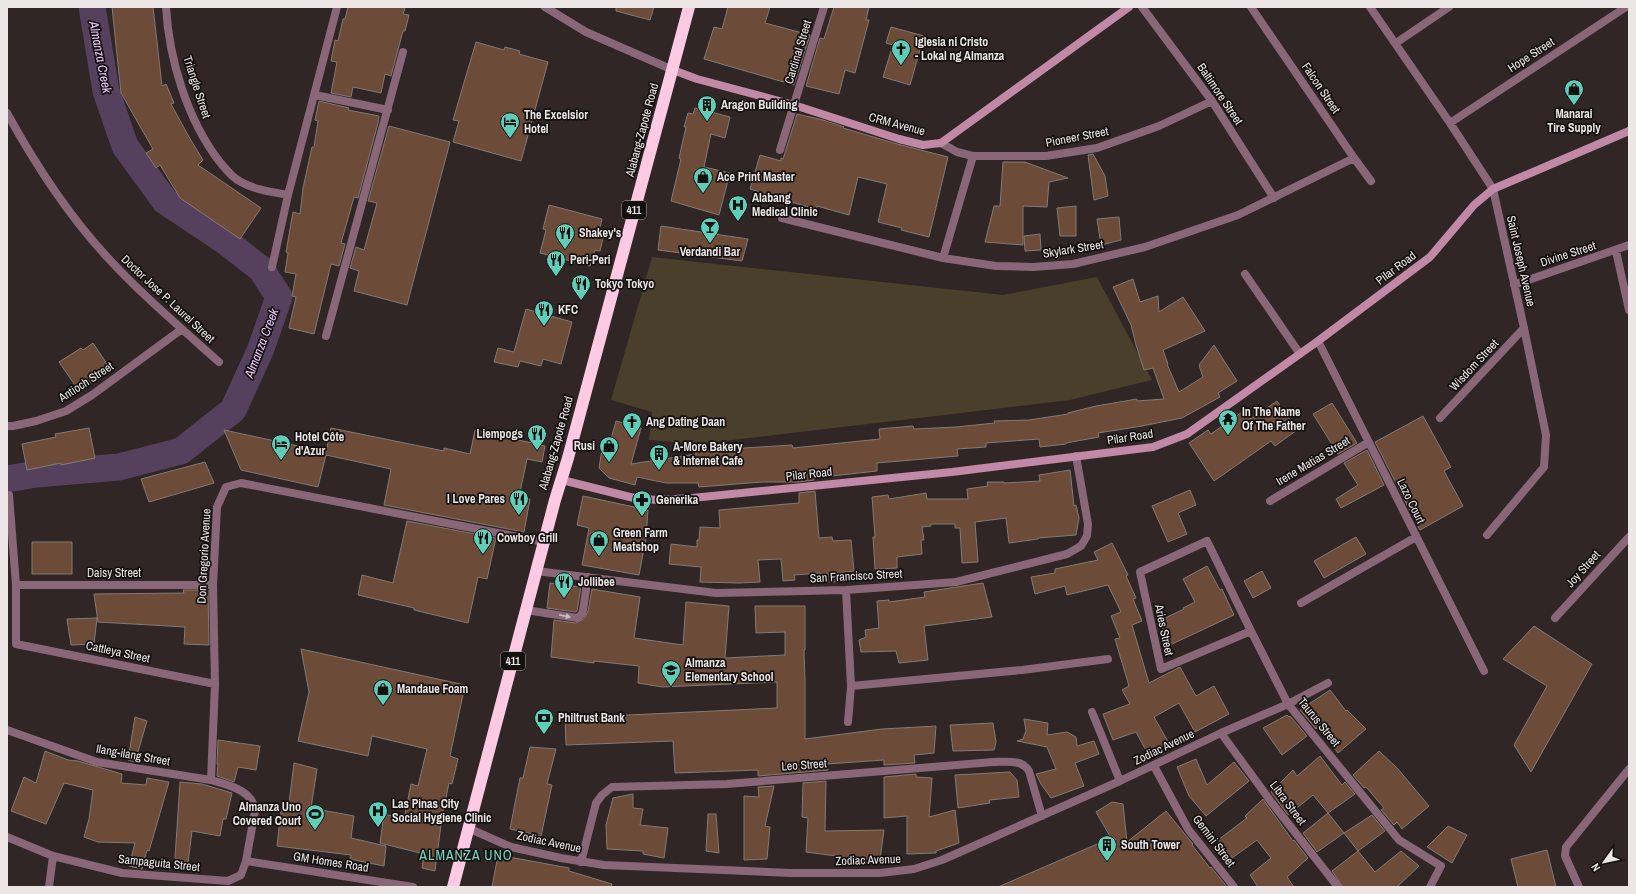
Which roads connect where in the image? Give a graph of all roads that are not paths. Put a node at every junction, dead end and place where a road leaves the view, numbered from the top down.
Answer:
1 (166, 7) edge
2 (337, 7) edge
3 (545, 7) edge
4 (689, 7) edge
5 (824, 7) edge
6 (1129, 7) edge
7 (1142, 7) edge
8 (1251, 7) edge
9 (1370, 7) edge
10 (1449, 7) edge
11 (1626, 7) edge
12 (1396, 43) junction
13 (403, 52) dead end
14 (673, 70) junction
15 (315, 94) junction
16 (1212, 102) junction
17 (794, 105) junction
18 (388, 110) junction
19 (7, 113) edge
20 (1450, 123) junction
21 (1629, 131) edge
22 (941, 143) junction
23 (780, 150) dead end
24 (973, 156) junction
25 (1354, 158) junction
26 (1371, 181) dead end
27 (1493, 189) junction
28 (288, 195) junction
29 (1274, 198) junction
30 (782, 218) dead end
31 (1629, 245) edge
32 (1616, 251) junction
33 (943, 258) junction
34 (272, 267) dead end
35 (1245, 274) dead end
36 (1514, 285) junction
37 (1629, 310) edge
38 (1524, 328) junction
39 (182, 329) junction
40 (326, 336) dead end
41 (1318, 341) junction
42 (1300, 354) junction
43 (219, 362) dead end
44 (1440, 418) dead end
45 (7, 426) edge
46 (1369, 442) junction
47 (1076, 456) junction
48 (562, 480) junction
49 (9, 495) dead end
50 (1270, 501) dead end
51 (1487, 535) dead end
52 (1416, 537) junction
53 (1629, 537) edge
54 (1207, 541) joint
55 (544, 542) junction
56 (536, 571) junction
57 (588, 577) junction
58 (16, 584) junction
59 (213, 584) junction
60 (846, 590) junction
61 (1301, 603) dead end
62 (526, 610) junction
63 (1554, 618) dead end
64 (1250, 631) junction
65 (1108, 659) dead end
66 (1484, 671) dead end
67 (1328, 683) dead end
68 (215, 684) junction
69 (851, 686) junction
70 (1288, 704) junction
71 (1092, 712) dead end
72 (848, 722) dead end
73 (7, 730) edge
74 (1221, 733) junction
75 (1154, 766) junction
76 (1629, 769) edge
77 (211, 780) junction
78 (1120, 781) junction
79 (1042, 816) junction
80 (468, 828) junction
81 (7, 837) edge
82 (54, 856) junction
83 (246, 861) junction
84 (581, 862) junction
85 (50, 887) edge
86 (413, 887) edge
87 (453, 887) edge
88 (1234, 887) edge
89 (1338, 887) edge
90 (1430, 887) edge
91 (1579, 887) edge

1 - 28 street, Triangle Street
2 - 15 street
3 - 14 street
4 - 14 highway, Alabang-Zapote Road / 411
5 - 17 street, Cardinal Street
6 - 22 street
7 - 16 street, Baltimore Street
8 - 25 street, Falcon Street
9 - 12 street, Saint Joseph Avenue
10 - 12 street
11 - 20 street, Hope Street
12 - 20 street, Saint Joseph Avenue
13 - 18 street
14 - 17 street, CRM Avenue
14 - 48 highway, Alabang-Zapote Road / 411
15 - 18 street
15 - 28 street
16 - 24 street, Pioneer Street
16 - 29 street, Baltimore Street
17 - 22 street, CRM Avenue
17 - 23 street, Cardinal Street
18 - 40 street
19 - 39 street, Doctor Jose P. Laurel Street
20 - 27 street, Saint Joseph Avenue
21 - 27 street, Pilar Road
22 - 24 street, Pioneer Street
24 - 33 street
25 - 26 street, Falcon Street
25 - 29 street, Skylark Street
27 - 36 street, Saint Joseph Avenue
27 - 41 street, Pilar Road
28 - 34 street
29 - 33 street, Skylark Street
30 - 33 street, Skylark Street
31 - 32 street, Divine Street
32 - 36 street, Divine Street
32 - 37 street
35 - 42 street
36 - 38 street, Saint Joseph Avenue
38 - 44 street, Wisdom Street
38 - 51 street, Saint Joseph Avenue
39 - 43 street, Doctor Jose P. Laurel Street
39 - 45 street, Antioch Street
41 - 42 street, Pilar Road
41 - 46 street, Lazo Court
42 - 47 street, Pilar Road
46 - 50 street, Irene Matias Street
46 - 52 street, Lazo Court
47 - 48 street, Pilar Road
47 - 60 street, San Francisco Street
48 - 55 highway, Alabang-Zapote Road / 411
49 - 58 street
52 - 61 street
52 - 66 street, Lazo Court
53 - 63 street, Joy Street
54 - 64 street, Taurus Street
54 - 64 street, Aries Street
55 - 56 highway, Alabang-Zapote Road / 411
55 - 59 street, Don Gregorio Avenue
56 - 57 street, San Francisco Street
56 - 62 highway, Alabang-Zapote Road / 411
57 - 60 street, San Francisco Street
62 -> 57 street
58 - 59 street, Daisy Street
58 - 68 street, Cattleya Street
59 - 68 street, Don Gregorio Avenue
60 - 69 street
62 - 80 highway, Alabang-Zapote Road / 411
64 - 70 street, Taurus Street
65 - 69 street
67 - 70 street, Zodiac Avenue
68 - 77 street, Don Gregorio Avenue
69 - 72 street
70 - 74 street, Zodiac Avenue
70 - 90 street, Taurus Street
71 - 78 street
73 - 77 street, Ilang-ilang Street
74 - 75 street, Zodiac Avenue
74 - 89 street, Libra Street
75 - 78 street, Zodiac Avenue
75 - 88 street, Gemini Street
76 - 91 street
77 - 83 street
78 - 79 street, Zodiac Avenue
79 - 84 street, Zodiac Avenue
79 - 84 street, Leo Street
80 - 84 street, Zodiac Avenue
80 - 87 highway, Alabang-Zapote Road / 411
81 - 82 street, Sampaguita Street
82 - 83 street, Sampaguita Street
82 - 85 street
83 - 86 street, GM Homes Road

